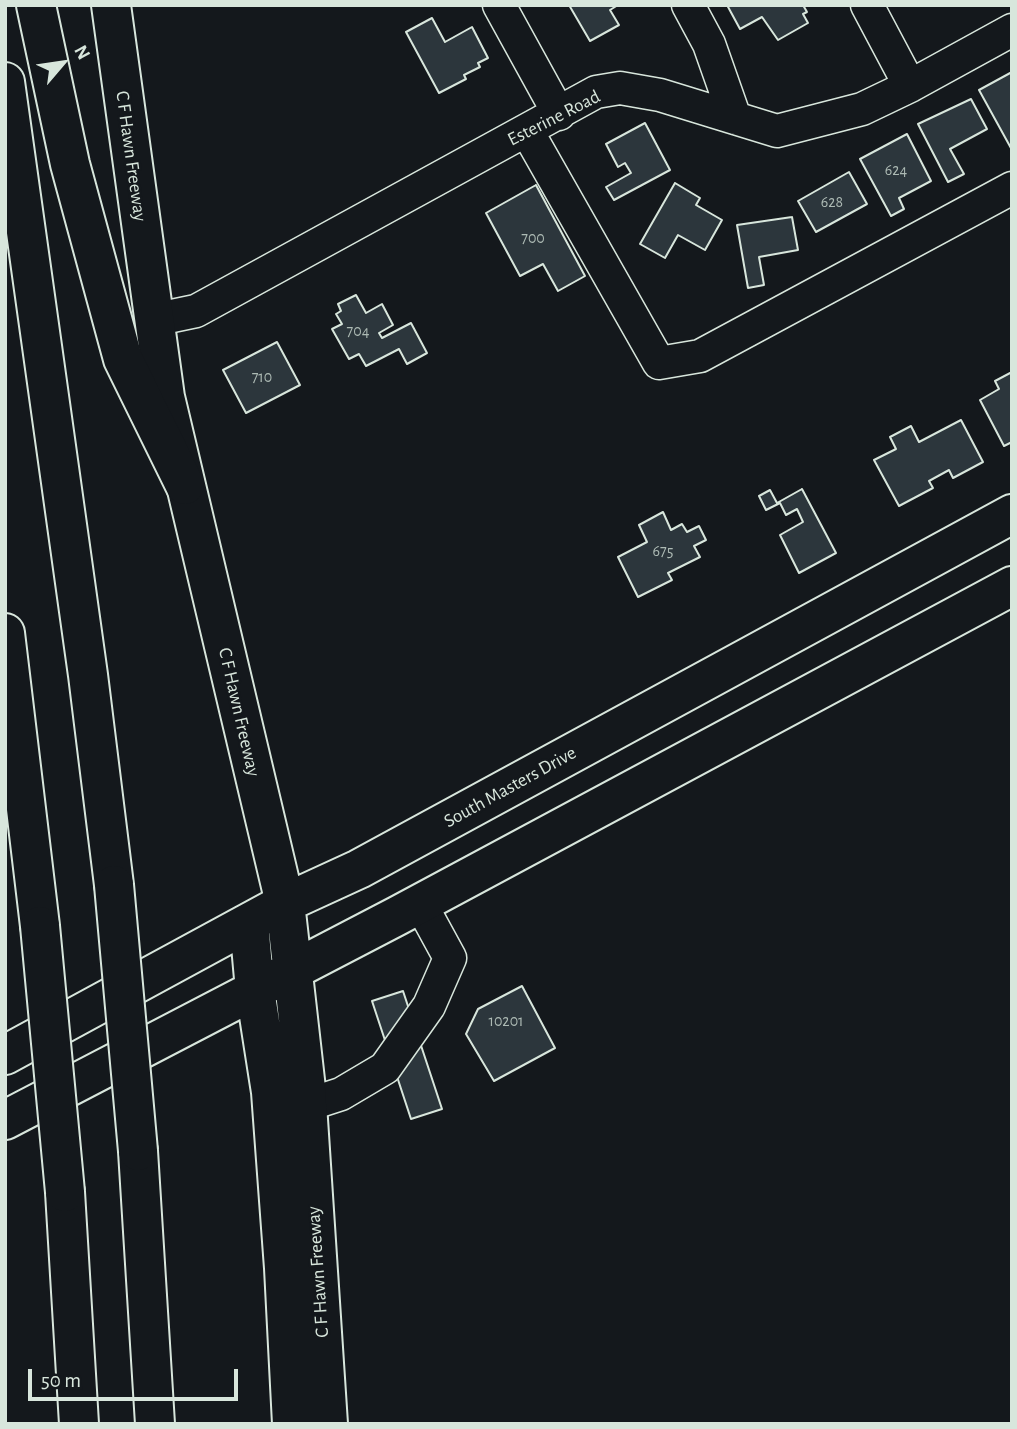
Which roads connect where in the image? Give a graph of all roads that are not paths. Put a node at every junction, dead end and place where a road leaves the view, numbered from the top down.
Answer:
1 (36, 5) edge
2 (111, 5) edge
3 (499, 5) edge
4 (688, 5) edge
5 (867, 5) edge
6 (1012, 30) edge
7 (5, 82) edge
8 (910, 86) junction
9 (559, 114) junction
10 (735, 118) junction
11 (527, 131) junction
12 (1012, 188) edge
13 (153, 320) junction
14 (185, 485) junction
15 (1012, 514) edge
16 (1012, 586) edge
17 (5, 633) edge
18 (420, 903) junction
19 (285, 904) junction
20 (249, 923) junction
21 (293, 970) junction
22 (255, 990) junction
23 (5, 1055) edge
24 (307, 1105) junction
25 (5, 1120) edge
26 (79, 1424) edge
27 (155, 1424) edge
28 (292, 1424) edge
29 (328, 1424) edge

1 - 14 main road
2 - 13 main road, C F Hawn Freeway
3 - 9 street
4 - 10 street
5 - 8 street
6 - 8 street, Esterine Road
7 - 27 main road, bridge
8 - 10 street, Esterine Road
9 - 10 street, Esterine Road
9 - 11 street, Esterine Road
11 - 12 street
11 - 13 street, Esterine Road
13 - 14 main road, C F Hawn Freeway
14 - 19 main road, C F Hawn Freeway
15 - 19 main road, South Masters Drive
16 - 18 main road
17 - 26 main road, bridge
18 - 21 main road
18 - 24 street
19 - 20 main road, South Masters Drive
19 - 21 main road, C F Hawn Freeway
20 - 22 main road, C F Hawn Freeway
20 - 23 main road, South Masters Drive
21 - 22 main road
21 - 24 main road, C F Hawn Freeway
22 - 25 main road
22 - 28 main road, C F Hawn Freeway
24 - 29 main road, C F Hawn Freeway

